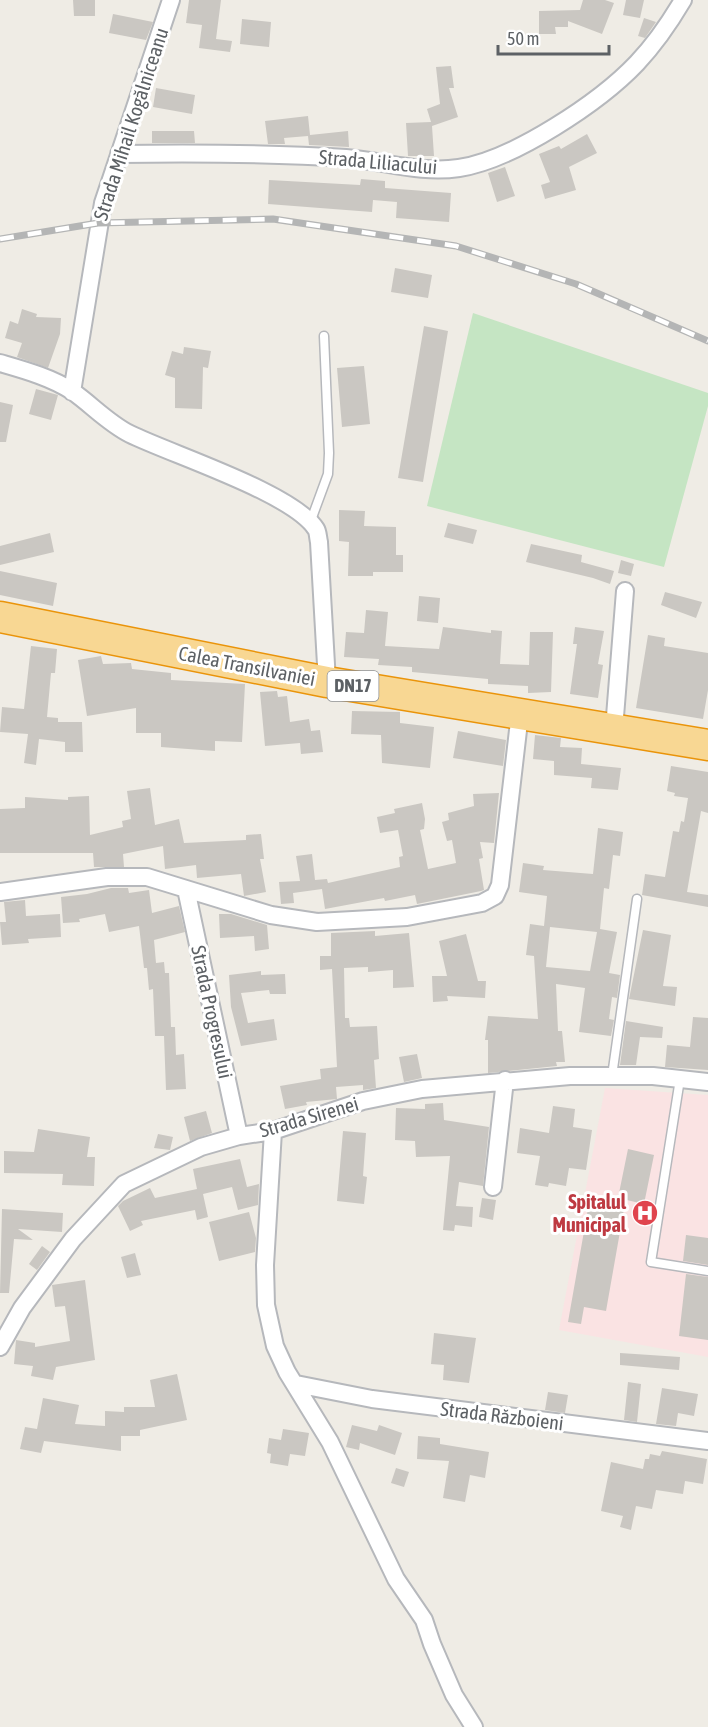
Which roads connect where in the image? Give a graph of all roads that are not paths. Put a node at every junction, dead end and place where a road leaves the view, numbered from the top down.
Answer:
1 (171, 0) edge
2 (683, 0) edge
3 (119, 154) junction
4 (324, 336) dead end
5 (0, 363) edge
6 (72, 392) junction
7 (310, 523) junction
8 (625, 591) dead end
9 (0, 617) edge
10 (327, 682) junction
11 (520, 713) junction
12 (614, 729) junction
13 (708, 745) edge
14 (186, 889) junction
15 (0, 891) edge
16 (637, 898) dead end
17 (612, 1076) junction
18 (680, 1079) junction
19 (505, 1080) junction
20 (708, 1082) edge
21 (273, 1131) junction
22 (239, 1136) junction
23 (493, 1187) dead end
24 (708, 1271) edge
25 (0, 1347) edge
26 (296, 1384) junction
27 (708, 1442) edge
28 (474, 1727) edge

1 - 3 street, Strada Mihail Kogălniceanu
2 - 3 street, Strada Liliacului
3 - 6 street, Strada Mihail Kogălniceanu
4 - 7 lane
5 - 6 street
6 - 7 street
7 - 10 street
8 - 12 street
9 - 10 highway, Calea Transilvaniei / DN17
10 - 11 highway, Calea Transilvaniei / DN17
11 - 12 highway, Calea Transilvaniei / DN17
11 - 14 street
12 - 13 highway, Calea Transilvaniei / DN17
14 - 15 street
14 - 22 street, Strada Progresului
16 - 17 lane
17 - 18 street, Strada Sirenei
17 - 19 street, Strada Sirenei
18 - 20 street, Strada Sirenei
18 - 24 lane
19 - 21 street, Strada Sirenei
19 - 23 street
21 - 22 street, Strada Sirenei
21 - 26 street
22 - 25 street, Strada Sirenei
26 - 27 street, Strada Războieni
26 - 28 street

